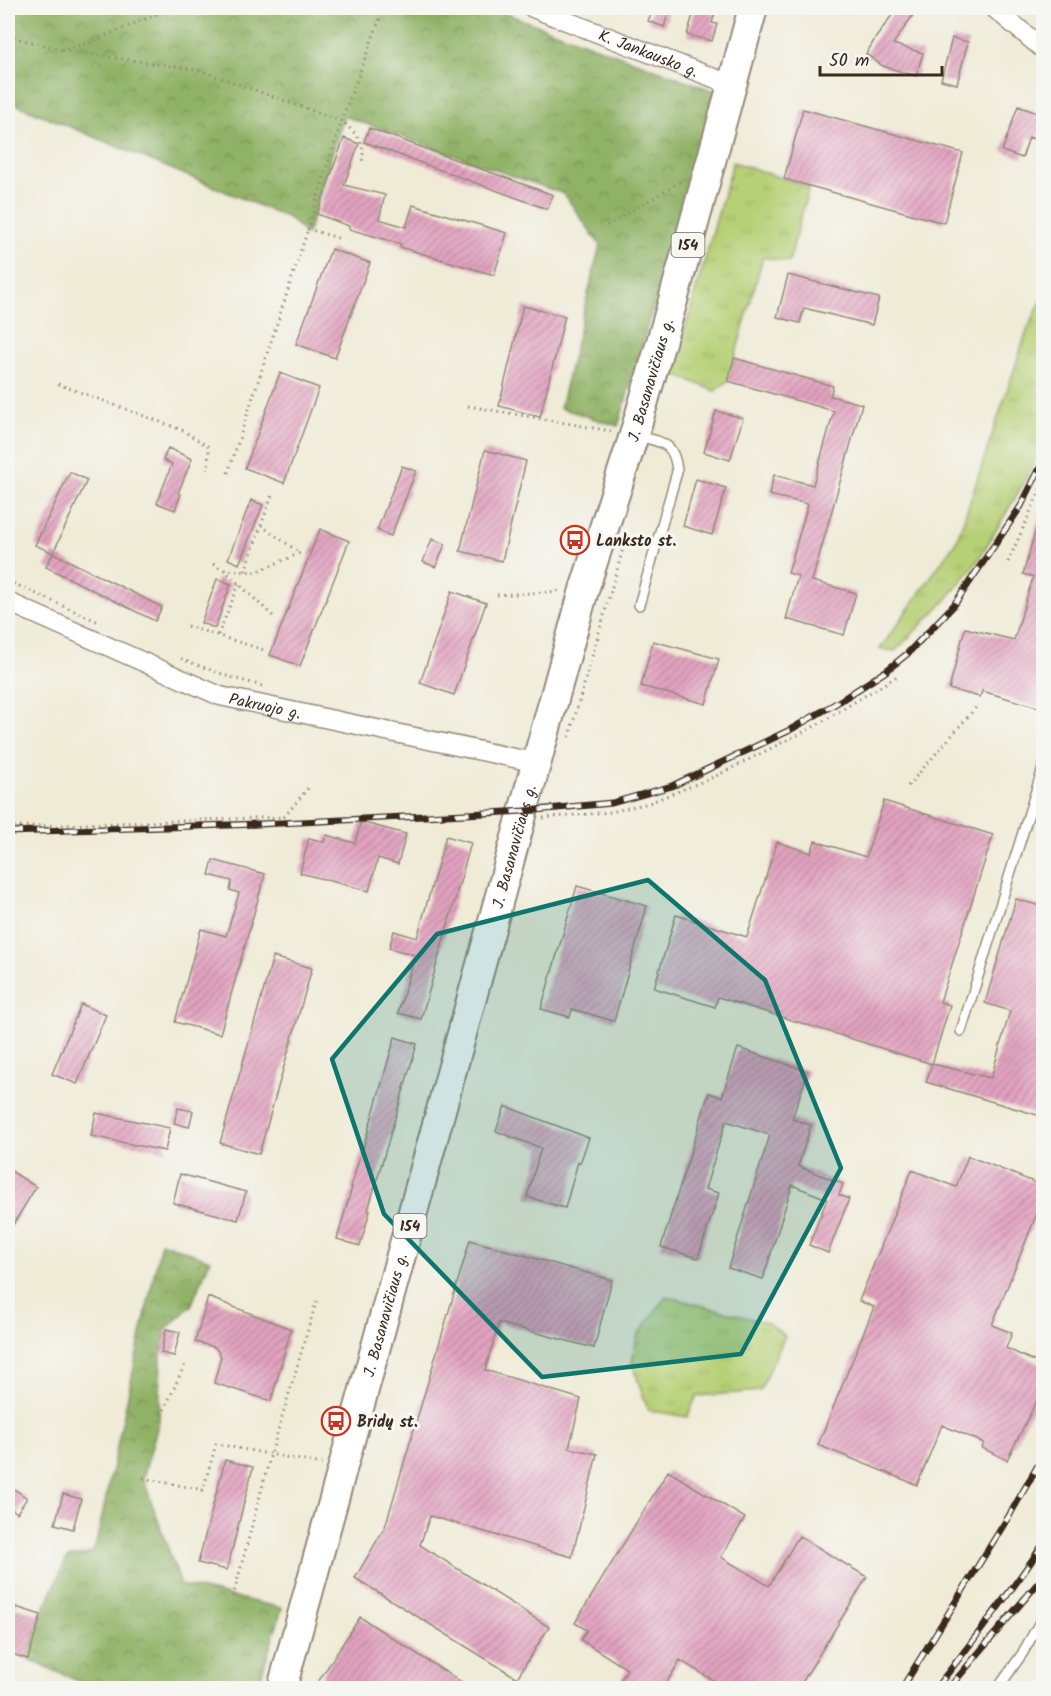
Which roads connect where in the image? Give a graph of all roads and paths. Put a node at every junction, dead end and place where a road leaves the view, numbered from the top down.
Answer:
1 (171, 8) edge
2 (384, 8) edge
3 (533, 8) edge
4 (753, 8) edge
5 (994, 8) edge
6 (8, 36) edge
7 (62, 50) junction
8 (1044, 50) edge
9 (732, 85) junction
10 (342, 121) junction
11 (362, 163) dead end
12 (710, 164) junction
13 (607, 226) dead end
14 (308, 229) junction
15 (338, 238) dead end
16 (58, 384) dead end
17 (468, 406) dead end
18 (634, 435) junction
19 (208, 470) dead end
20 (228, 472) dead end
21 (1044, 481) edge
22 (273, 492) dead end
23 (262, 526) junction
24 (1008, 562) dead end
25 (213, 564) dead end
26 (224, 570) junction
27 (245, 571) junction
28 (8, 580) edge
29 (239, 584) junction
30 (584, 590) junction
31 (497, 595) dead end
32 (8, 602) edge
33 (639, 605) dead end
34 (276, 619) dead end
35 (101, 623) dead end
36 (187, 626) dead end
37 (218, 636) junction
38 (264, 650) dead end
39 (174, 656) dead end
40 (899, 675) dead end
41 (270, 688) dead end
42 (978, 705) dead end
43 (538, 763) junction
44 (1044, 765) edge
45 (908, 786) dead end
46 (309, 787) dead end
47 (522, 819) junction
48 (8, 827) edge
49 (961, 1031) dead end
50 (317, 1299) dead end
51 (185, 1364) dead end
52 (159, 1421) dead end
53 (271, 1454) junction
54 (343, 1468) junction
55 (143, 1478) dead end
56 (233, 1597) dead end
57 (1044, 1614) edge
58 (282, 1689) edge
59 (998, 1689) edge

1 - 7 path
2 - 10 path
3 - 9 street, K. Jankausko g.
4 - 9 main road, J. Basanavičiaus g. / 154
5 - 8 street
6 - 7 path
7 - 10 path
9 - 12 main road, J. Basanavičiaus g. / 154
10 - 11 path
10 - 14 path
12 - 13 path
12 - 18 main road, J. Basanavičiaus g. / 154
14 - 15 path
14 - 20 path
16 - 19 path
17 - 18 path
18 - 30 main road, J. Basanavičiaus g. / 154
18 - 33 lane
21 - 24 path
22 - 23 path
23 - 27 path
23 - 27 path
25 - 26 path
26 - 27 path
26 - 29 path
28 - 35 path
29 - 34 path
29 - 37 path
30 - 31 path
30 - 43 main road, J. Basanavičiaus g. / 154
32 - 43 street, Pakruojo g.
36 - 37 path
37 - 38 path
39 - 41 path
40 - 47 path
42 - 45 path
43 - 47 main road, J. Basanavičiaus g. / 154
44 - 49 lane
46 - 48 path
47 - 54 main road, J. Basanavičiaus g. / 154
50 - 53 path
51 - 52 path
53 - 54 path
53 - 55 path
53 - 56 path
54 - 58 main road, J. Basanavičiaus g. / 154
57 - 59 lane

